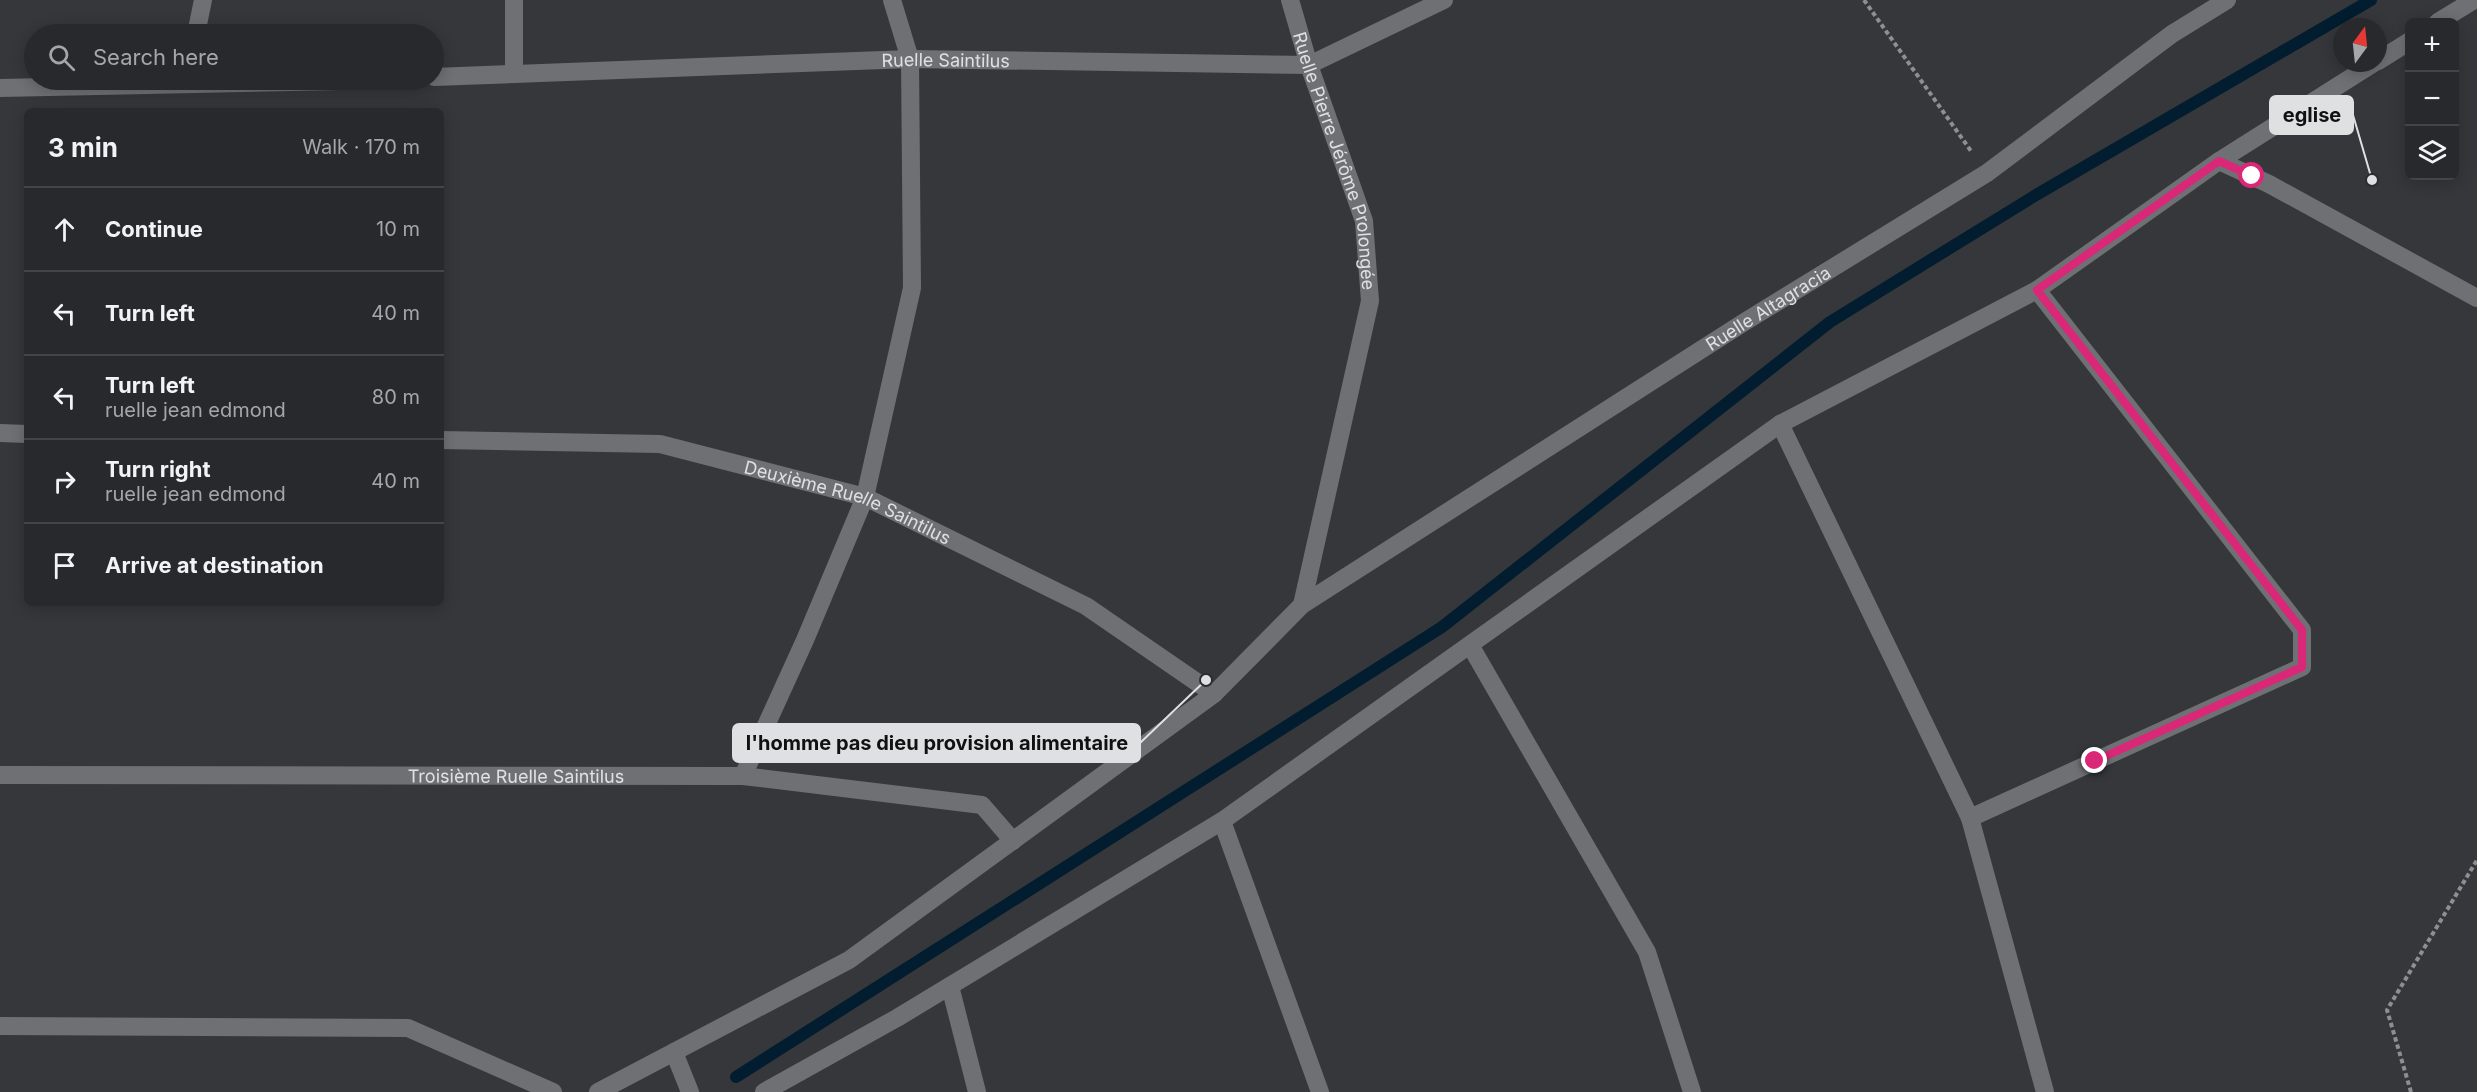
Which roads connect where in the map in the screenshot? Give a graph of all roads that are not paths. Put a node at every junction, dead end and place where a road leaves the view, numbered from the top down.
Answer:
1 (203, 0) edge
2 (514, 0) edge
3 (892, 0) edge
4 (1290, 0) edge
5 (1444, 0) edge
6 (2227, 0) edge
7 (2474, 0) edge
8 (2445, 18) edge
9 (198, 24) edge
10 (2405, 44) edge
11 (2387, 55) edge
12 (910, 59) junction
13 (1309, 64) junction
14 (2360, 72) edge
15 (514, 73) junction
16 (444, 76) edge
17 (24, 87) edge
18 (0, 88) edge
19 (2219, 161) junction
20 (2037, 290) junction
21 (2477, 298) edge
22 (1780, 424) junction
23 (0, 433) edge
24 (24, 434) edge
25 (444, 440) edge
26 (865, 497) junction
27 (1302, 605) junction
28 (1470, 645) junction
29 (1214, 694) junction
30 (0, 775) edge
31 (743, 776) junction
32 (1970, 818) junction
33 (1222, 821) junction
34 (1013, 841) junction
35 (950, 986) junction
36 (0, 1026) edge
37 (674, 1052) junction
38 (553, 1092) edge
39 (597, 1092) edge
40 (690, 1092) edge
41 (764, 1092) edge
42 (977, 1092) edge
43 (1320, 1092) edge
44 (1692, 1092) edge
45 (2046, 1092) edge

1 - 9 street
2 - 15 street
3 - 12 street
4 - 13 street, Ruelle Pierre Jérôme Prolongée
5 - 13 street, Ruelle Saintilus
6 - 27 street, Ruelle Altagracia
7 - 8 street
10 - 11 street
12 - 13 street, Ruelle Saintilus
12 - 15 street, Ruelle Saintilus
12 - 26 street
13 - 27 street, Ruelle Pierre Jérôme Prolongée
14 - 19 street
15 - 16 street, Ruelle Saintilus
17 - 18 street
19 - 20 street
19 - 21 street
20 - 22 street
20 - 32 street
22 - 28 street
22 - 32 street
23 - 24 street
25 - 26 street, Deuxième Ruelle Saintilus
26 - 29 street, Deuxième Ruelle Saintilus
26 - 31 street
27 - 29 street, Ruelle Altagracia
28 - 33 street
28 - 44 street
29 - 34 street, Ruelle Altagracia
30 - 31 street, Troisième Ruelle Saintilus
31 - 34 street, Troisième Ruelle Saintilus
32 - 45 street
33 - 35 street
33 - 43 street
34 - 37 street, Ruelle Altagracia
35 - 41 street
35 - 42 street
36 - 38 street
37 - 39 street, Ruelle Altagracia
37 - 40 street

